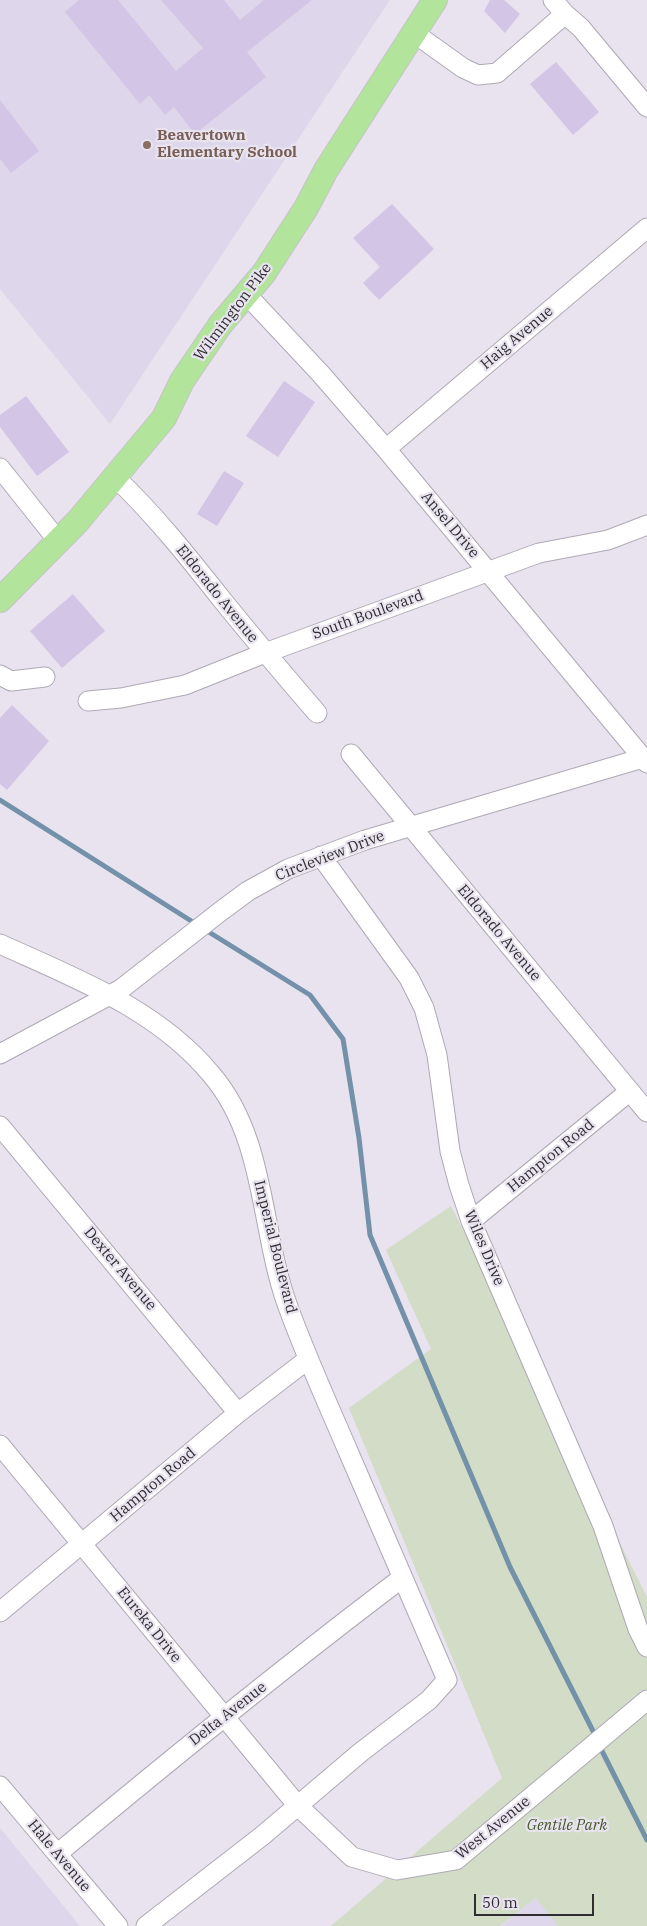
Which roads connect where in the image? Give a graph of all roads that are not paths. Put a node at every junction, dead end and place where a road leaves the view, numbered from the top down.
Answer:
1 (435, 0) edge
2 (559, 7) edge
3 (414, 32) junction
4 (647, 108) edge
5 (647, 228) edge
6 (246, 294) junction
7 (386, 449) junction
8 (0, 468) edge
9 (115, 478) junction
10 (647, 525) edge
11 (59, 542) junction
12 (489, 571) junction
13 (0, 600) edge
14 (265, 653) junction
15 (0, 674) edge
16 (46, 677) dead end
17 (88, 701) dead end
18 (317, 713) dead end
19 (351, 754) dead end
20 (645, 760) edge
21 (411, 827) junction
22 (321, 856) junction
23 (0, 944) edge
24 (108, 995) junction
25 (0, 1054) edge
26 (630, 1092) junction
27 (647, 1112) edge
28 (0, 1126) edge
29 (471, 1221) junction
30 (308, 1360) junction
31 (238, 1413) junction
32 (0, 1445) edge
33 (82, 1543) junction
34 (402, 1578) junction
35 (0, 1612) edge
36 (647, 1647) edge
37 (647, 1700) edge
38 (223, 1716) junction
39 (0, 1786) edge
40 (298, 1806) junction
41 (57, 1854) junction
42 (118, 1926) edge
43 (146, 1926) edge

1 - 3 main road, Wilmington Pike
2 - 3 street
2 - 4 street
3 - 6 main road, Wilmington Pike
5 - 7 street, Haig Avenue
6 - 7 street, Ansel Drive
6 - 9 main road, Wilmington Pike
7 - 12 street, Ansel Drive
8 - 11 street
9 - 11 main road, Wilmington Pike
9 - 14 street, Eldorado Avenue
10 - 12 street, South Boulevard
11 - 13 main road, Wilmington Pike
12 - 14 street, South Boulevard
12 - 20 street, Ansel Drive
14 - 17 street, South Boulevard
14 - 18 street, Eldorado Avenue
15 - 16 street
19 - 21 street, Eldorado Avenue
20 - 21 street, Circleview Drive
21 - 22 street, Circleview Drive
21 - 26 street, Eldorado Avenue
22 - 24 street, Circleview Drive
22 - 29 street, Wiles Drive
23 - 24 street, Imperial Boulevard
24 - 25 street, Circleview Drive
24 - 30 street, Imperial Boulevard
26 - 27 street, Eldorado Avenue
26 - 29 street, Hampton Road
28 - 31 street, Dexter Avenue
29 - 36 street, Wiles Drive
30 - 31 street, Hampton Road
30 - 34 street, Imperial Boulevard
31 - 33 street, Hampton Road
32 - 33 street, Eureka Drive
33 - 35 street, Hampton Road
33 - 38 street, Eureka Drive
34 - 38 street, Delta Avenue
34 - 40 street, Imperial Boulevard
37 - 40 street, West Avenue
38 - 40 street, Eureka Drive
38 - 41 street, Delta Avenue
39 - 41 street, Hale Avenue
40 - 43 street
41 - 42 street, Hale Avenue

